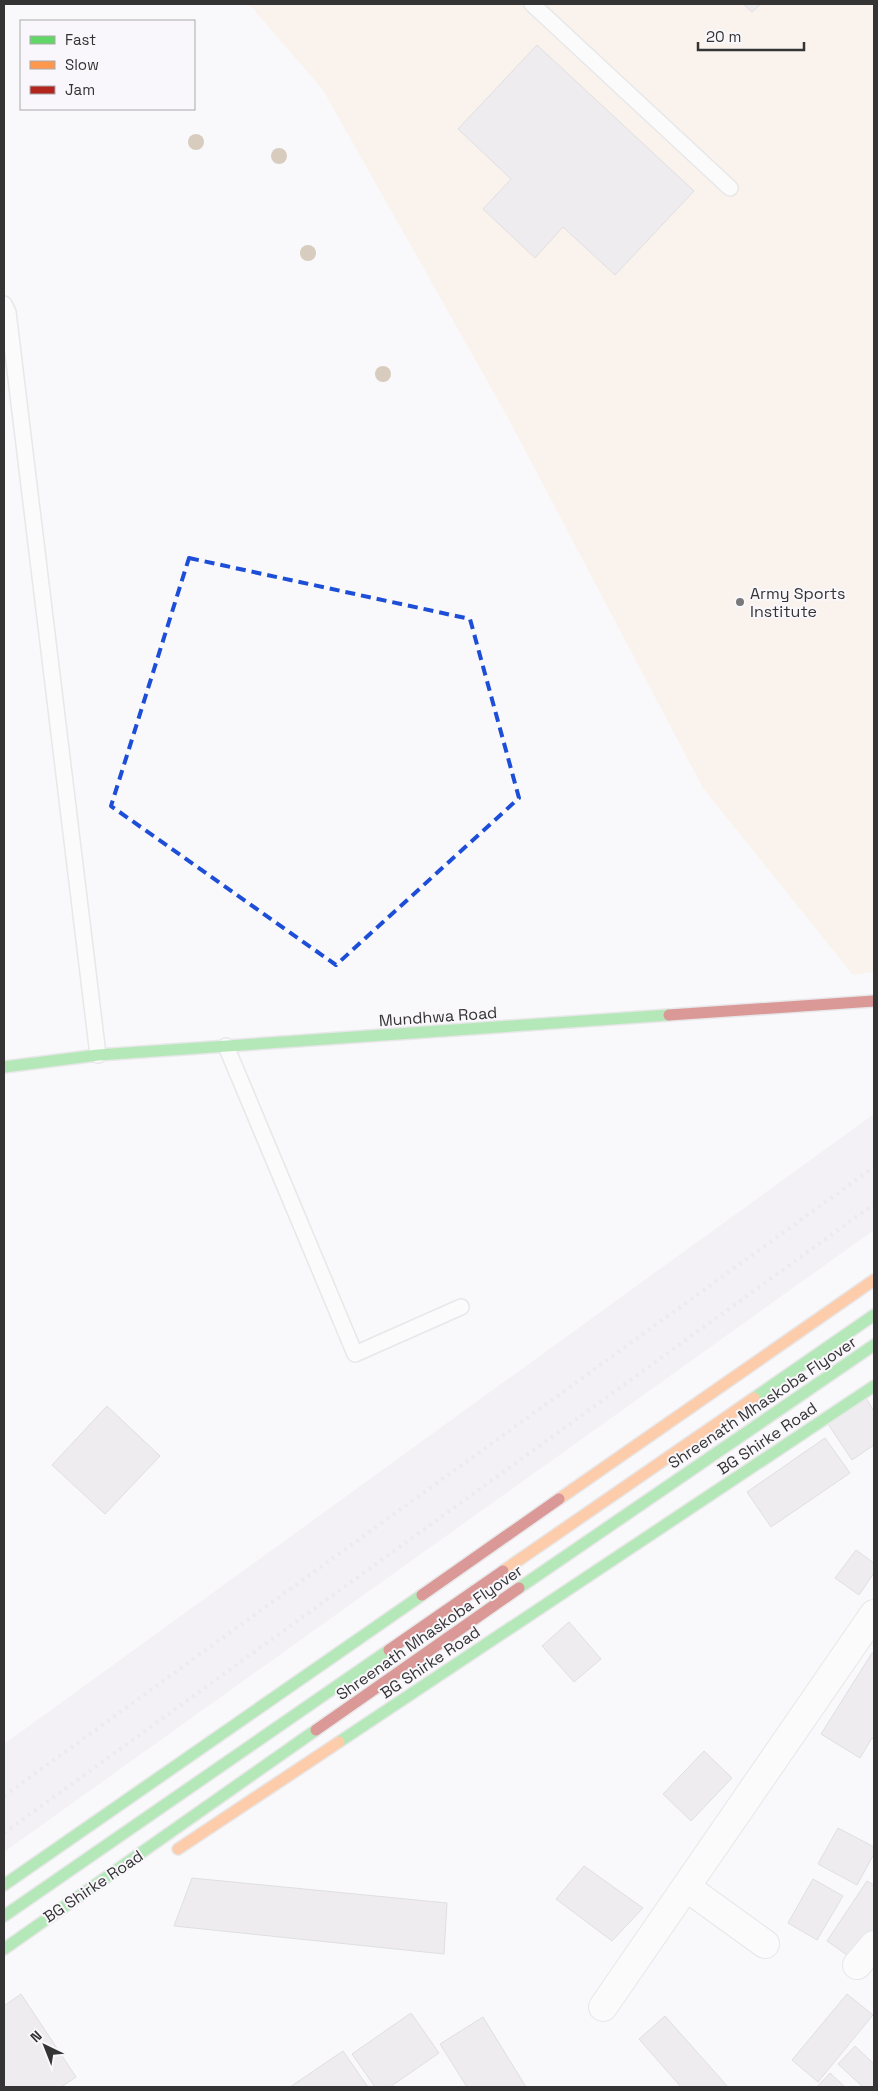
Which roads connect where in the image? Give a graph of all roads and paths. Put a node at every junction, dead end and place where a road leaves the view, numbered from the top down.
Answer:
1 (532, 4) edge
2 (730, 188) dead end
3 (4, 304) edge
4 (874, 1001) edge
5 (226, 1046) junction
6 (98, 1055) junction
7 (4, 1067) edge
8 (874, 1280) edge
9 (461, 1307) dead end
10 (874, 1315) edge
11 (874, 1345) edge
12 (874, 1386) edge
13 (874, 1614) edge
14 (170, 1854) dead end
15 (4, 1885) edge
16 (686, 1887) junction
17 (4, 1916) edge
18 (765, 1944) dead end
19 (874, 1945) edge
20 (4, 1949) edge
21 (857, 1965) dead end
22 (603, 2007) dead end

1 - 2 lane
3 - 6 lane
4 - 5 main road, Mundhwa Road
5 - 6 main road, Mundhwa Road
5 - 9 lane
6 - 7 main road, Mundhwa Road
8 - 15 main road
10 - 17 main road, Shreenath Mhaskoba Flyover
11 - 20 main road, Shreenath Mhaskoba Flyover
12 - 14 main road, BG Shirke Road
13 - 16 street
16 - 18 street
16 - 22 street
19 - 21 street

